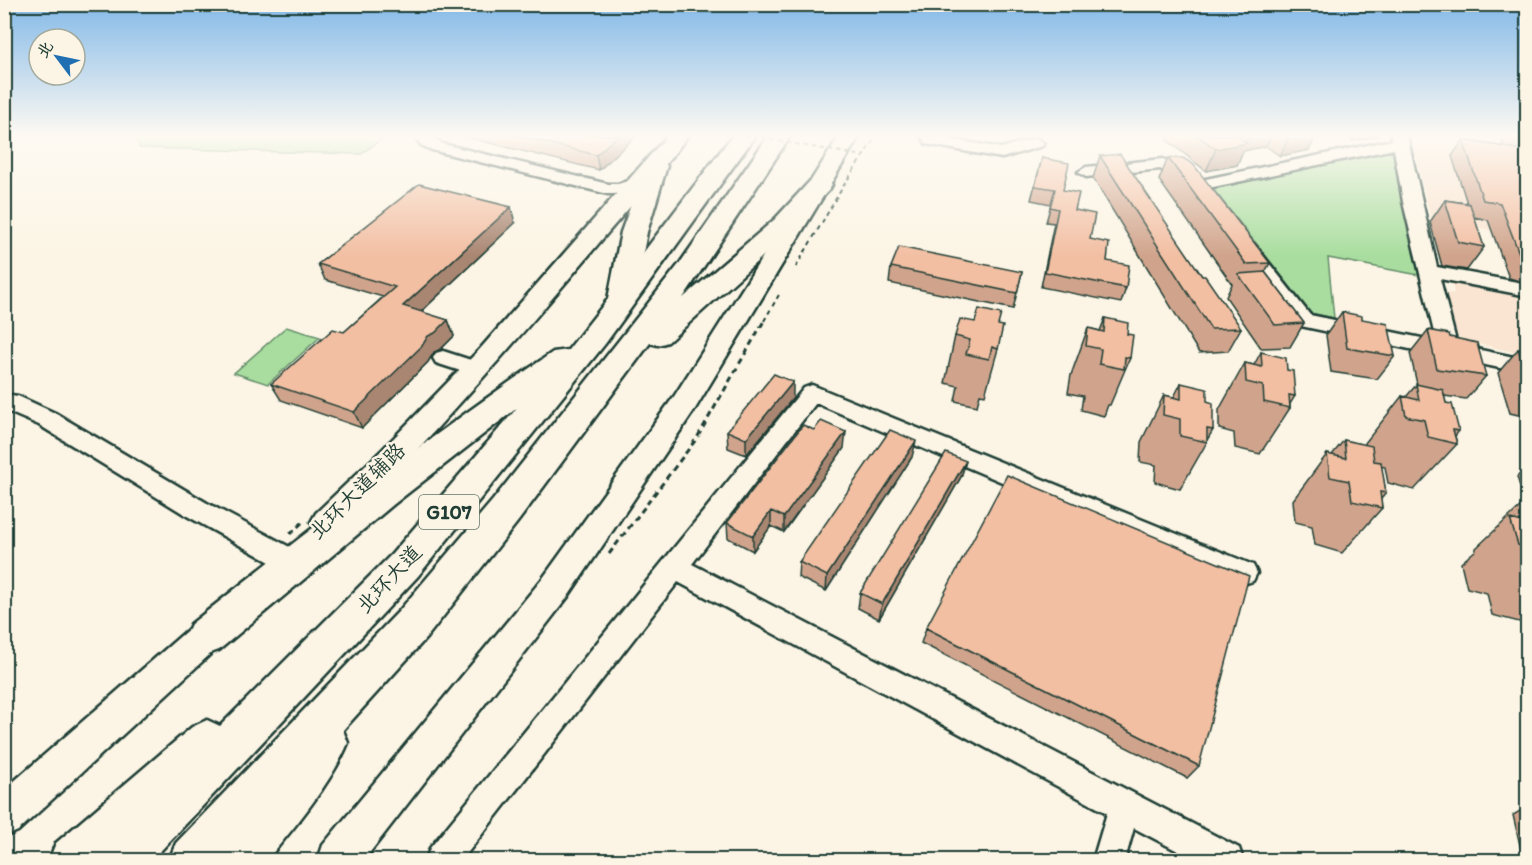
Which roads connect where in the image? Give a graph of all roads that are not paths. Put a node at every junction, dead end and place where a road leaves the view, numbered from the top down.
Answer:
1 (524, 175) edge
2 (533, 175) edge
3 (645, 175) edge
4 (647, 175) edge
5 (715, 175) edge
6 (753, 175) edge
7 (839, 175) edge
8 (1181, 175) edge
9 (1240, 175) edge
10 (1407, 175) edge
11 (836, 182) junction
12 (1198, 185) junction
13 (608, 198) junction
14 (1212, 203) edge
15 (1233, 230) edge
16 (1429, 271) junction
17 (1527, 290) edge
18 (619, 307) junction
19 (595, 337) junction
20 (1448, 350) junction
21 (443, 358) dead end
22 (1527, 367) edge
23 (476, 369) junction
24 (597, 391) junction
25 (4, 402) edge
26 (288, 559) junction
27 (405, 565) junction
28 (674, 567) junction
29 (1244, 573) edge
30 (413, 624) junction
31 (205, 637) junction
32 (1125, 806) junction
33 (4, 818) edge
34 (73, 861) edge
35 (120, 861) edge
36 (193, 861) edge
37 (236, 861) edge
38 (338, 861) edge
39 (442, 861) edge
40 (1109, 861) edge
41 (1227, 861) edge

1 - 13 street
2 - 13 street
3 - 13 main road, 北环大道辅路
4 - 18 highway
5 - 18 highway, 北环大道 / G107
6 - 24 highway, G107
7 - 11 main road
8 - 12 street
9 - 12 street
10 - 16 street
11 - 24 highway
11 - 38 main road
12 - 14 street
13 - 23 main road, 北环大道辅路
15 - 20 street
16 - 17 street
16 - 20 street
18 - 19 highway, 北环大道 / G107
19 - 27 highway, 北环大道 / G107
19 - 31 highway
20 - 22 street
21 - 23 street
23 - 26 main road, 北环大道辅路
24 - 30 highway, G107
25 - 26 street
26 - 31 main road, 北环大道辅路
27 - 34 highway
27 - 35 highway, 北环大道 / G107
28 - 29 street
28 - 32 street
28 - 39 street
30 - 36 highway, G107
30 - 37 highway
31 - 33 main road, 北环大道辅路
32 - 40 street
32 - 41 street

